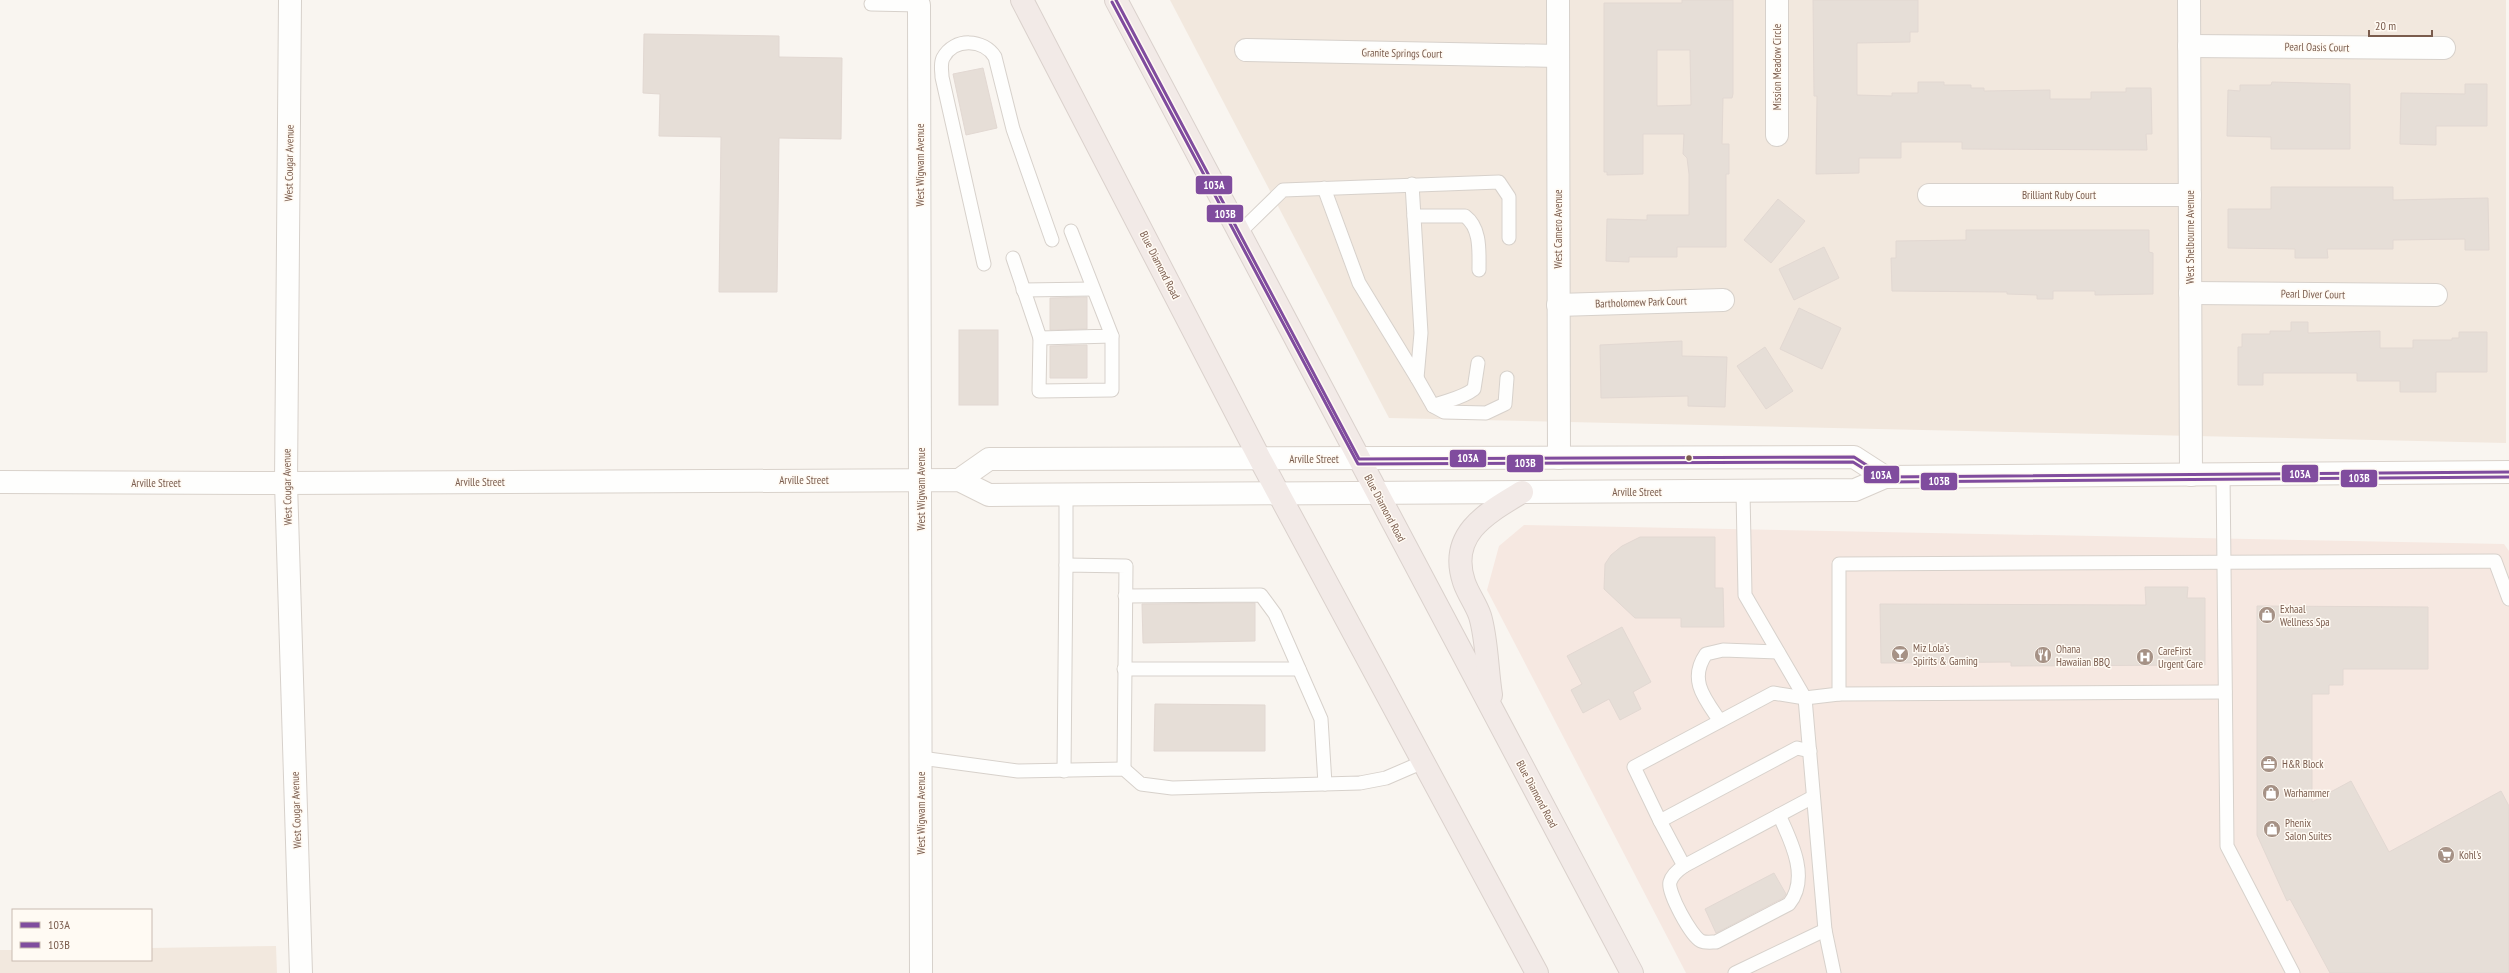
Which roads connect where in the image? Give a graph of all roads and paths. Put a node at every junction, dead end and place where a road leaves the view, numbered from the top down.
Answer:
1 (290, 0) edge
2 (1022, 0) edge
3 (1116, 0) edge
4 (1558, 0) edge
5 (1777, 0) edge
6 (2189, 0) edge
7 (871, 4) dead end
8 (919, 4) joint
9 (2189, 46) junction
10 (2444, 48) dead end
11 (1246, 50) dead end
12 (1558, 56) junction
13 (1777, 135) dead end
14 (1412, 184) junction
15 (1324, 188) junction
16 (1929, 195) dead end
17 (2190, 195) junction
18 (1414, 216) junction
19 (1071, 231) dead end
20 (1239, 233) junction
21 (1509, 238) dead end
22 (1052, 240) dead end
23 (1013, 258) dead end
24 (984, 264) dead end
25 (1479, 270) dead end
26 (1093, 289) junction
27 (1023, 290) junction
28 (2190, 293) junction
29 (2436, 295) dead end
30 (1723, 300) dead end
31 (1558, 305) junction
32 (1112, 336) junction
33 (1040, 338) junction
34 (1478, 363) dead end
35 (1417, 378) junction
36 (1507, 378) dead end
37 (1433, 406) junction
38 (1559, 458) junction
39 (1260, 459) junction
40 (1359, 459) junction
41 (2509, 472) edge
42 (2223, 474) junction
43 (2191, 475) junction
44 (1885, 477) junction
45 (921, 480) junction
46 (959, 480) junction
47 (0, 482) edge
48 (286, 483) junction
49 (1743, 491) junction
50 (1522, 492) junction
51 (1378, 493) junction
52 (1279, 494) junction
53 (1066, 495) junction
54 (2224, 564) junction
55 (1066, 565) junction
56 (1125, 596) junction
57 (2509, 599) edge
58 (1778, 652) junction
59 (1124, 669) junction
60 (1299, 669) junction
61 (2225, 692) junction
62 (1840, 694) junction
63 (1805, 698) junction
64 (1493, 710) junction
65 (1720, 721) junction
66 (1810, 751) junction
67 (921, 758) junction
68 (1423, 762) junction
69 (1124, 768) junction
70 (1064, 771) junction
71 (1325, 784) junction
72 (1813, 797) junction
73 (1779, 815) junction
74 (1660, 821) junction
75 (1684, 866) junction
76 (1825, 930) junction
77 (301, 973) edge
78 (922, 973) edge
79 (1538, 973) edge
80 (1632, 973) edge
81 (1735, 973) edge
82 (1834, 973) edge
83 (2293, 973) edge

1 - 48 street, West Cougar Avenue
2 - 39 highway, Blue Diamond Road
3 - 20 highway, Blue Diamond Road
4 - 12 street, West Camero Avenue
5 - 13 street, Mission Meadow Circle
6 - 9 street, West Shelbourne Avenue
7 - 8 lane
8 - 45 street, West Wigwam Avenue
9 - 10 street, Pearl Oasis Court
9 - 17 street, West Shelbourne Avenue
11 - 12 street, Granite Springs Court
12 - 31 street, West Camero Avenue
14 - 15 lane
14 - 18 lane
14 - 21 lane
15 - 20 lane
15 - 35 lane
16 - 17 street, Brilliant Ruby Court
17 - 28 street, West Shelbourne Avenue
18 - 25 lane
18 - 35 lane
19 - 26 lane
20 - 40 highway, Blue Diamond Road
22 - 24 lane
23 - 27 lane
26 - 27 lane
26 - 32 lane
27 - 33 lane
28 - 29 street, Pearl Diver Court
28 - 43 street, West Shelbourne Avenue
30 - 31 street, Bartholomew Park Court
31 - 38 street, West Camero Avenue
32 - 33 lane
32 - 33 lane
34 - 37 lane
35 - 37 lane
36 - 37 lane
38 - 40 street, Arville Street
38 - 44 street, Arville Street
39 - 40 street, Arville Street
39 - 46 street, Arville Street
39 - 52 highway, Blue Diamond Road
40 - 51 highway, Blue Diamond Road
41 - 42 street, Arville Street
42 - 43 street, Arville Street
42 - 54 lane
43 - 44 street, Arville Street
44 - 49 street, Arville Street
45 - 46 street, Arville Street
45 - 48 street, Arville Street
45 - 67 street, West Wigwam Avenue
46 - 53 street, Arville Street
47 - 48 street, Arville Street
48 - 77 street, West Cougar Avenue
49 - 50 street, Arville Street
49 - 58 lane
50 - 51 street, Arville Street
50 - 64 highway
51 - 52 street, Arville Street
51 - 64 highway, Blue Diamond Road
52 - 53 street, Arville Street
52 - 68 highway, Blue Diamond Road
53 - 55 lane
54 - 57 lane
54 - 61 lane
54 - 62 lane
55 - 56 lane
55 - 70 lane
56 - 59 lane
56 - 60 lane
58 - 63 lane
58 - 65 lane
59 - 60 lane
59 - 69 lane
60 - 71 lane
61 - 62 lane
61 - 83 lane
62 - 63 lane
63 - 65 lane
63 - 66 lane
64 - 80 highway, Blue Diamond Road
65 - 74 lane
66 - 72 lane
66 - 74 lane
67 - 70 lane
67 - 78 street, West Wigwam Avenue
68 - 71 lane
68 - 79 highway, Blue Diamond Road
69 - 70 lane
69 - 71 lane
72 - 73 lane
72 - 76 lane
73 - 75 lane
73 - 75 lane
74 - 75 lane
76 - 81 lane
76 - 82 lane

